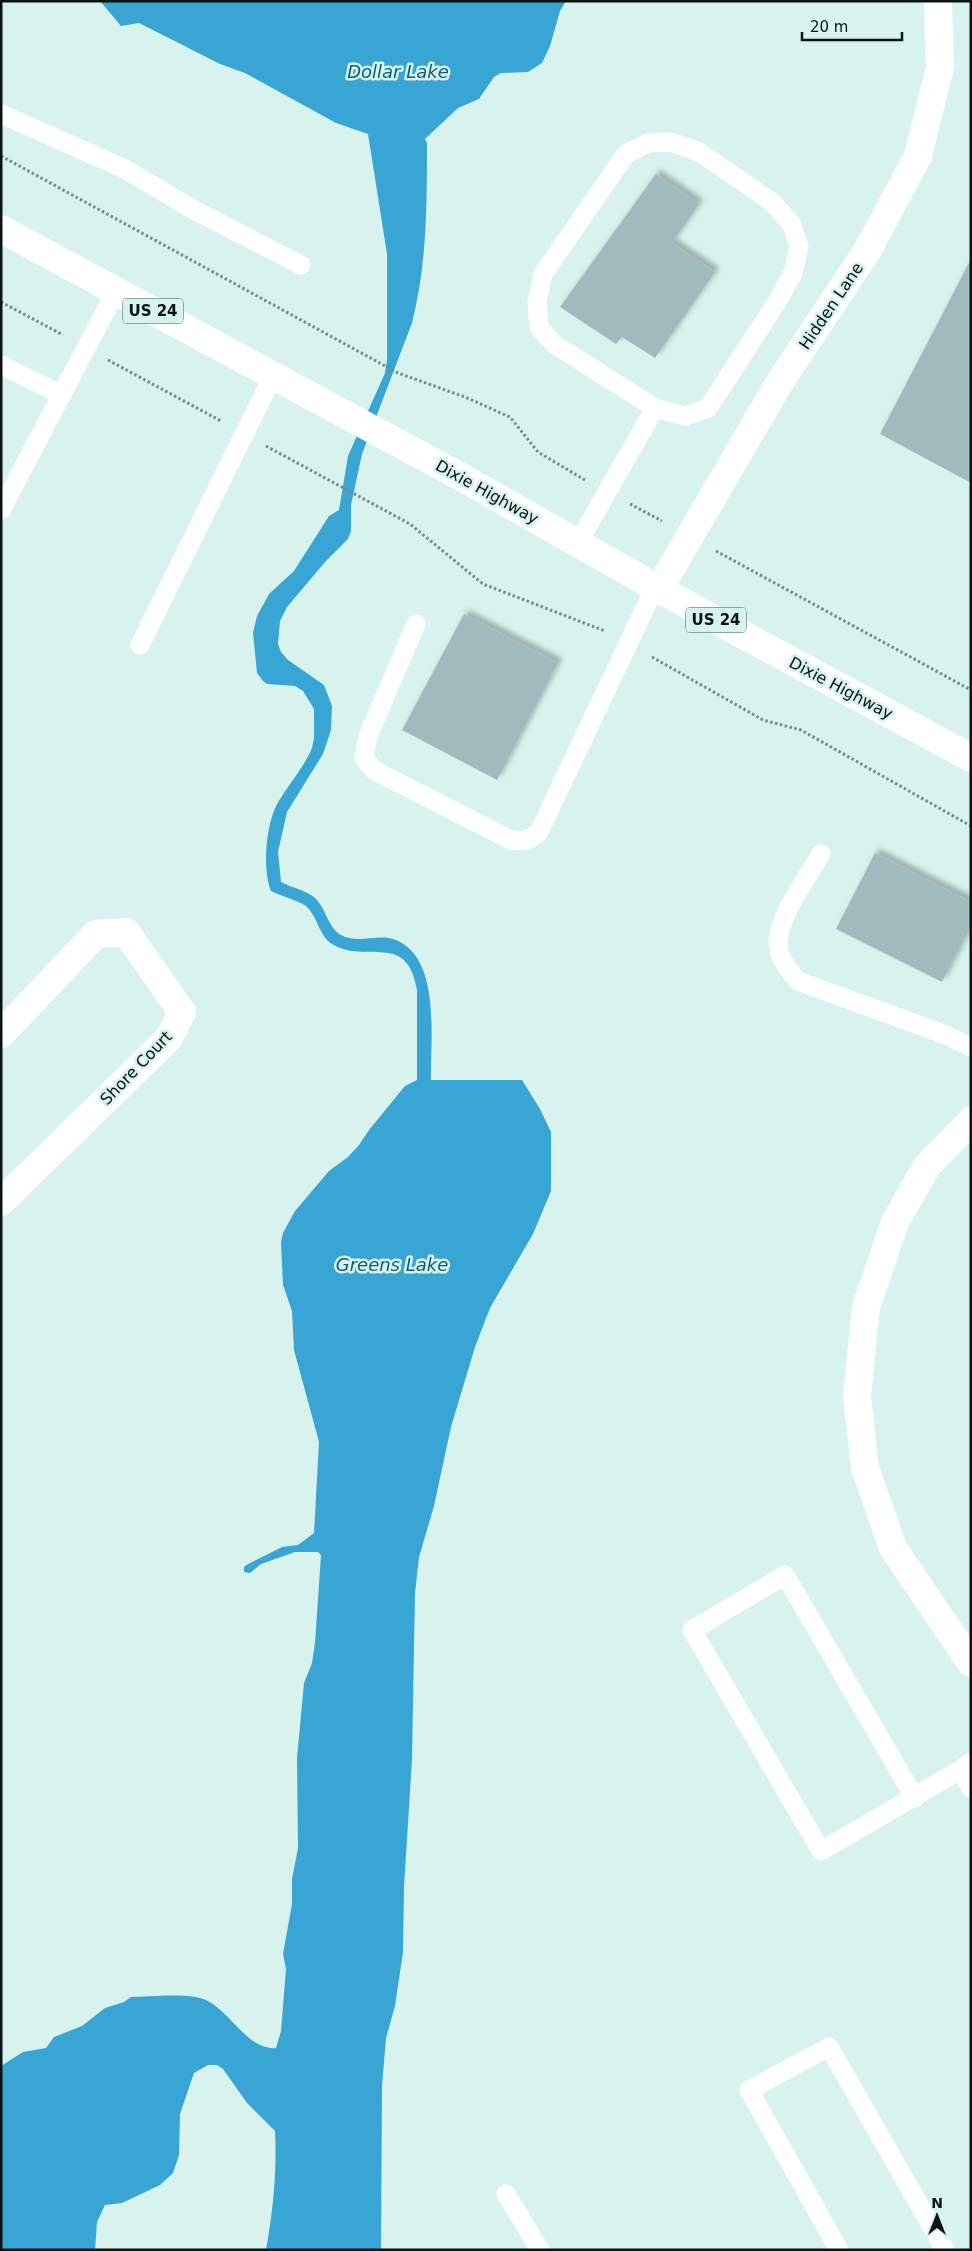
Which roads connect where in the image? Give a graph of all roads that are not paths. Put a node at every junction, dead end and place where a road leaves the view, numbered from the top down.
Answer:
1 (938, 1) edge
2 (1, 114) edge
3 (1, 229) edge
4 (301, 265) dead end
5 (116, 291) junction
6 (1, 365) edge
7 (274, 376) junction
8 (62, 395) junction
9 (655, 408) junction
10 (1, 510) edge
11 (578, 543) junction
12 (657, 588) junction
13 (416, 624) dead end
14 (140, 644) dead end
15 (971, 758) edge
16 (821, 854) dead end
17 (1, 1034) edge
18 (971, 1047) edge
19 (971, 1121) edge
20 (1, 1202) edge
21 (971, 1663) edge
22 (965, 1766) edge
23 (971, 1788) edge
24 (915, 1798) junction
25 (506, 2194) dead end
26 (540, 2250) edge
27 (839, 2250) edge
28 (945, 2250) edge

1 - 12 street, Hidden Lane
2 - 4 lane
3 - 5 street, Dixie Highway / US 24
5 - 7 street, Dixie Highway / US 24
5 - 8 lane
6 - 8 lane
7 - 11 street, Dixie Highway / US 24
7 - 14 lane
8 - 10 lane
9 - 9 lane
9 - 11 lane
11 - 12 street, Dixie Highway / US 24
12 - 13 lane
12 - 15 street, Dixie Highway / US 24
16 - 18 lane
17 - 20 street, Shore Court
19 - 21 street
22 - 23 lane
22 - 24 lane
24 - 24 lane
25 - 26 lane
27 - 28 lane

